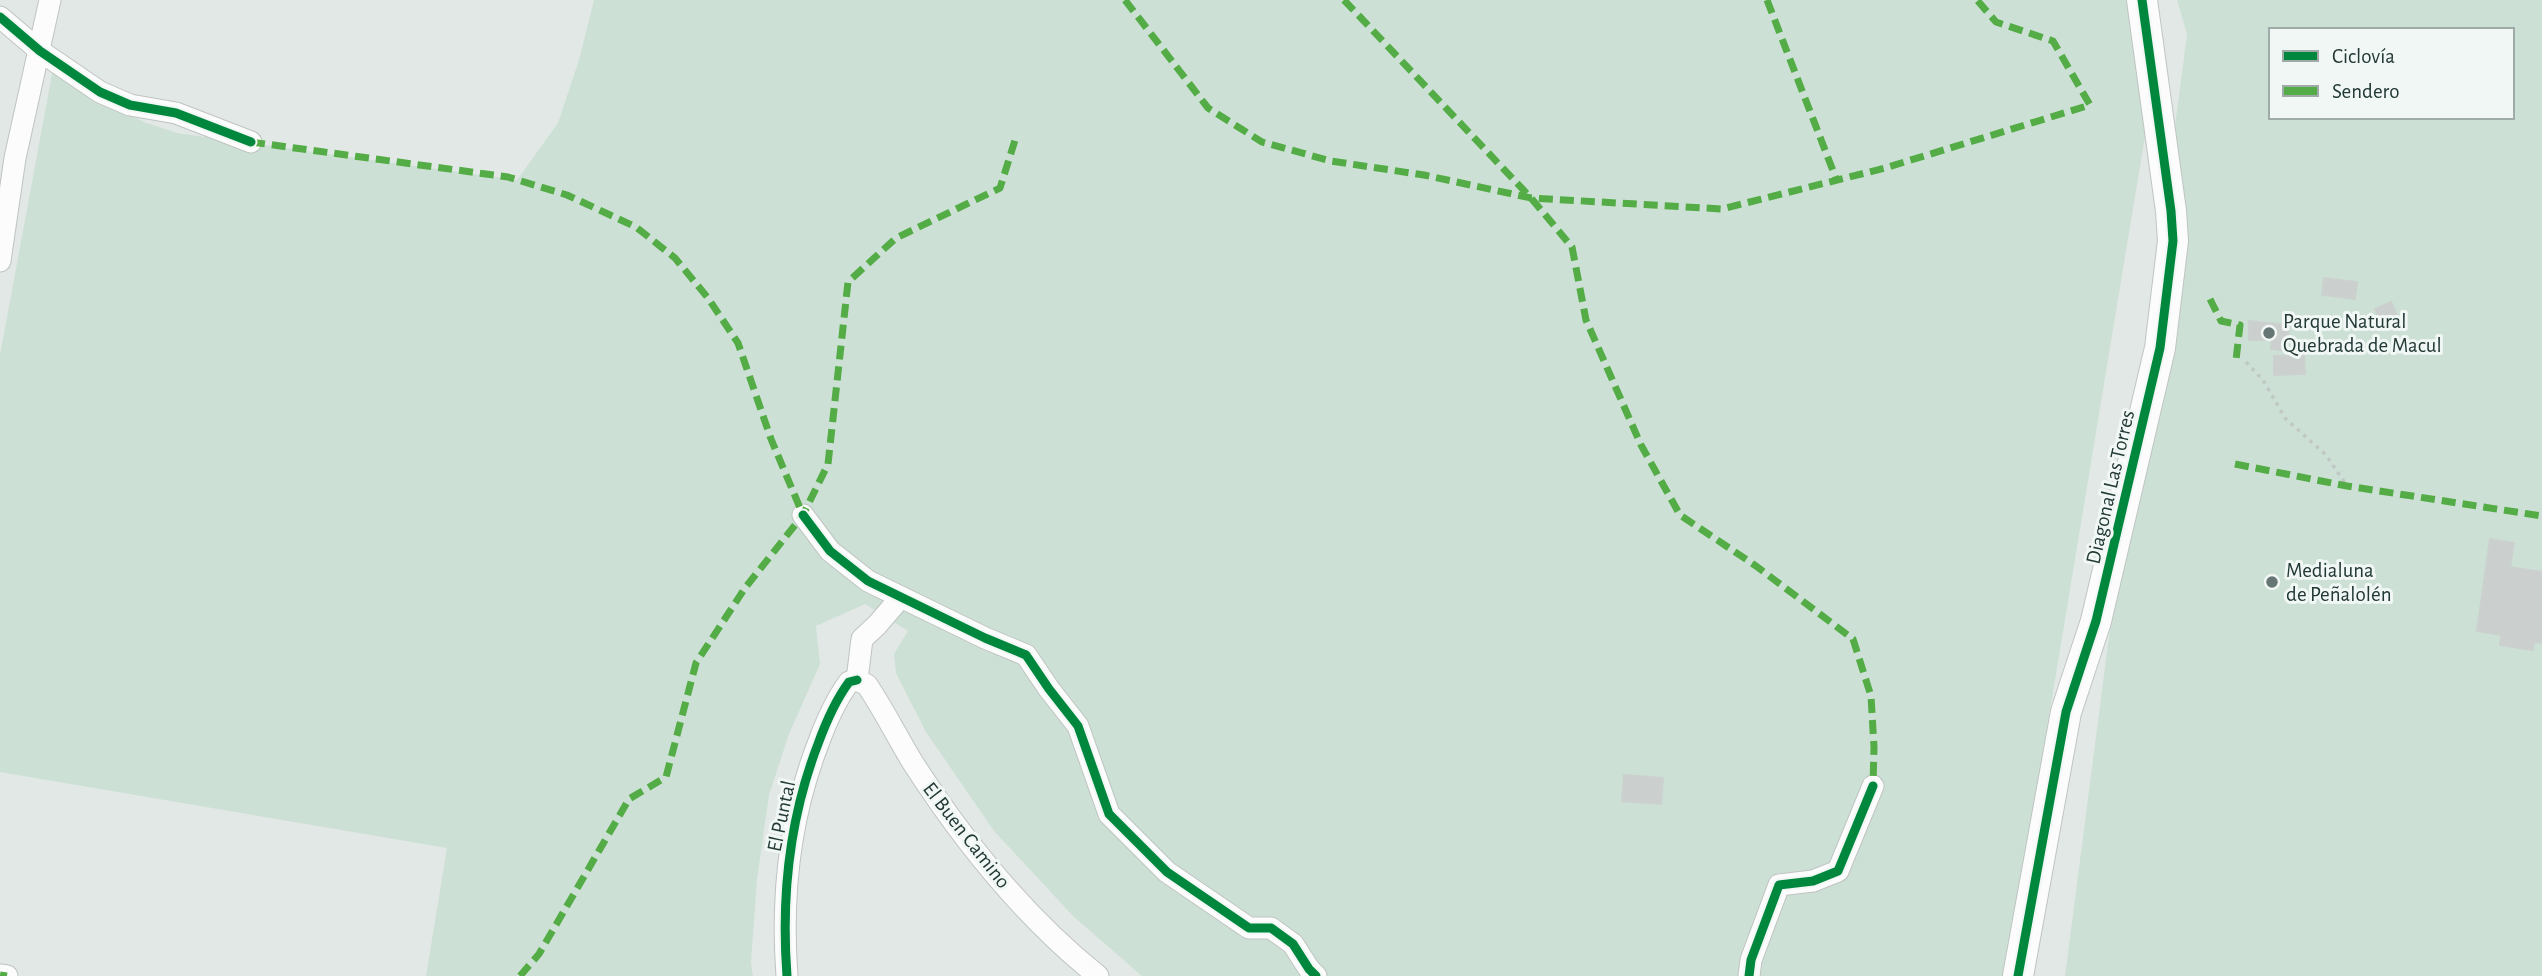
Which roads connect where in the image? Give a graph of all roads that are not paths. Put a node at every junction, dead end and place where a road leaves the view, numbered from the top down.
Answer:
1 (50, 0) edge
2 (2142, 0) edge
3 (0, 17) edge
4 (40, 51) junction
5 (251, 142) dead end
6 (0, 261) edge
7 (803, 515) dead end
8 (901, 597) junction
9 (857, 680) junction
10 (1873, 786) dead end
11 (0, 975) edge
12 (7, 976) edge
13 (787, 976) edge
14 (1098, 976) edge
15 (1316, 976) edge
16 (1749, 976) edge
17 (2018, 976) edge

1 - 4 street
2 - 17 street, Diagonal Las Torres
3 - 4 street
4 - 5 street
4 - 6 street
7 - 8 street
8 - 9 street
8 - 15 street
9 - 13 street, El Puntal
9 - 14 street, El Buen Camino
10 - 16 street
11 - 12 street

